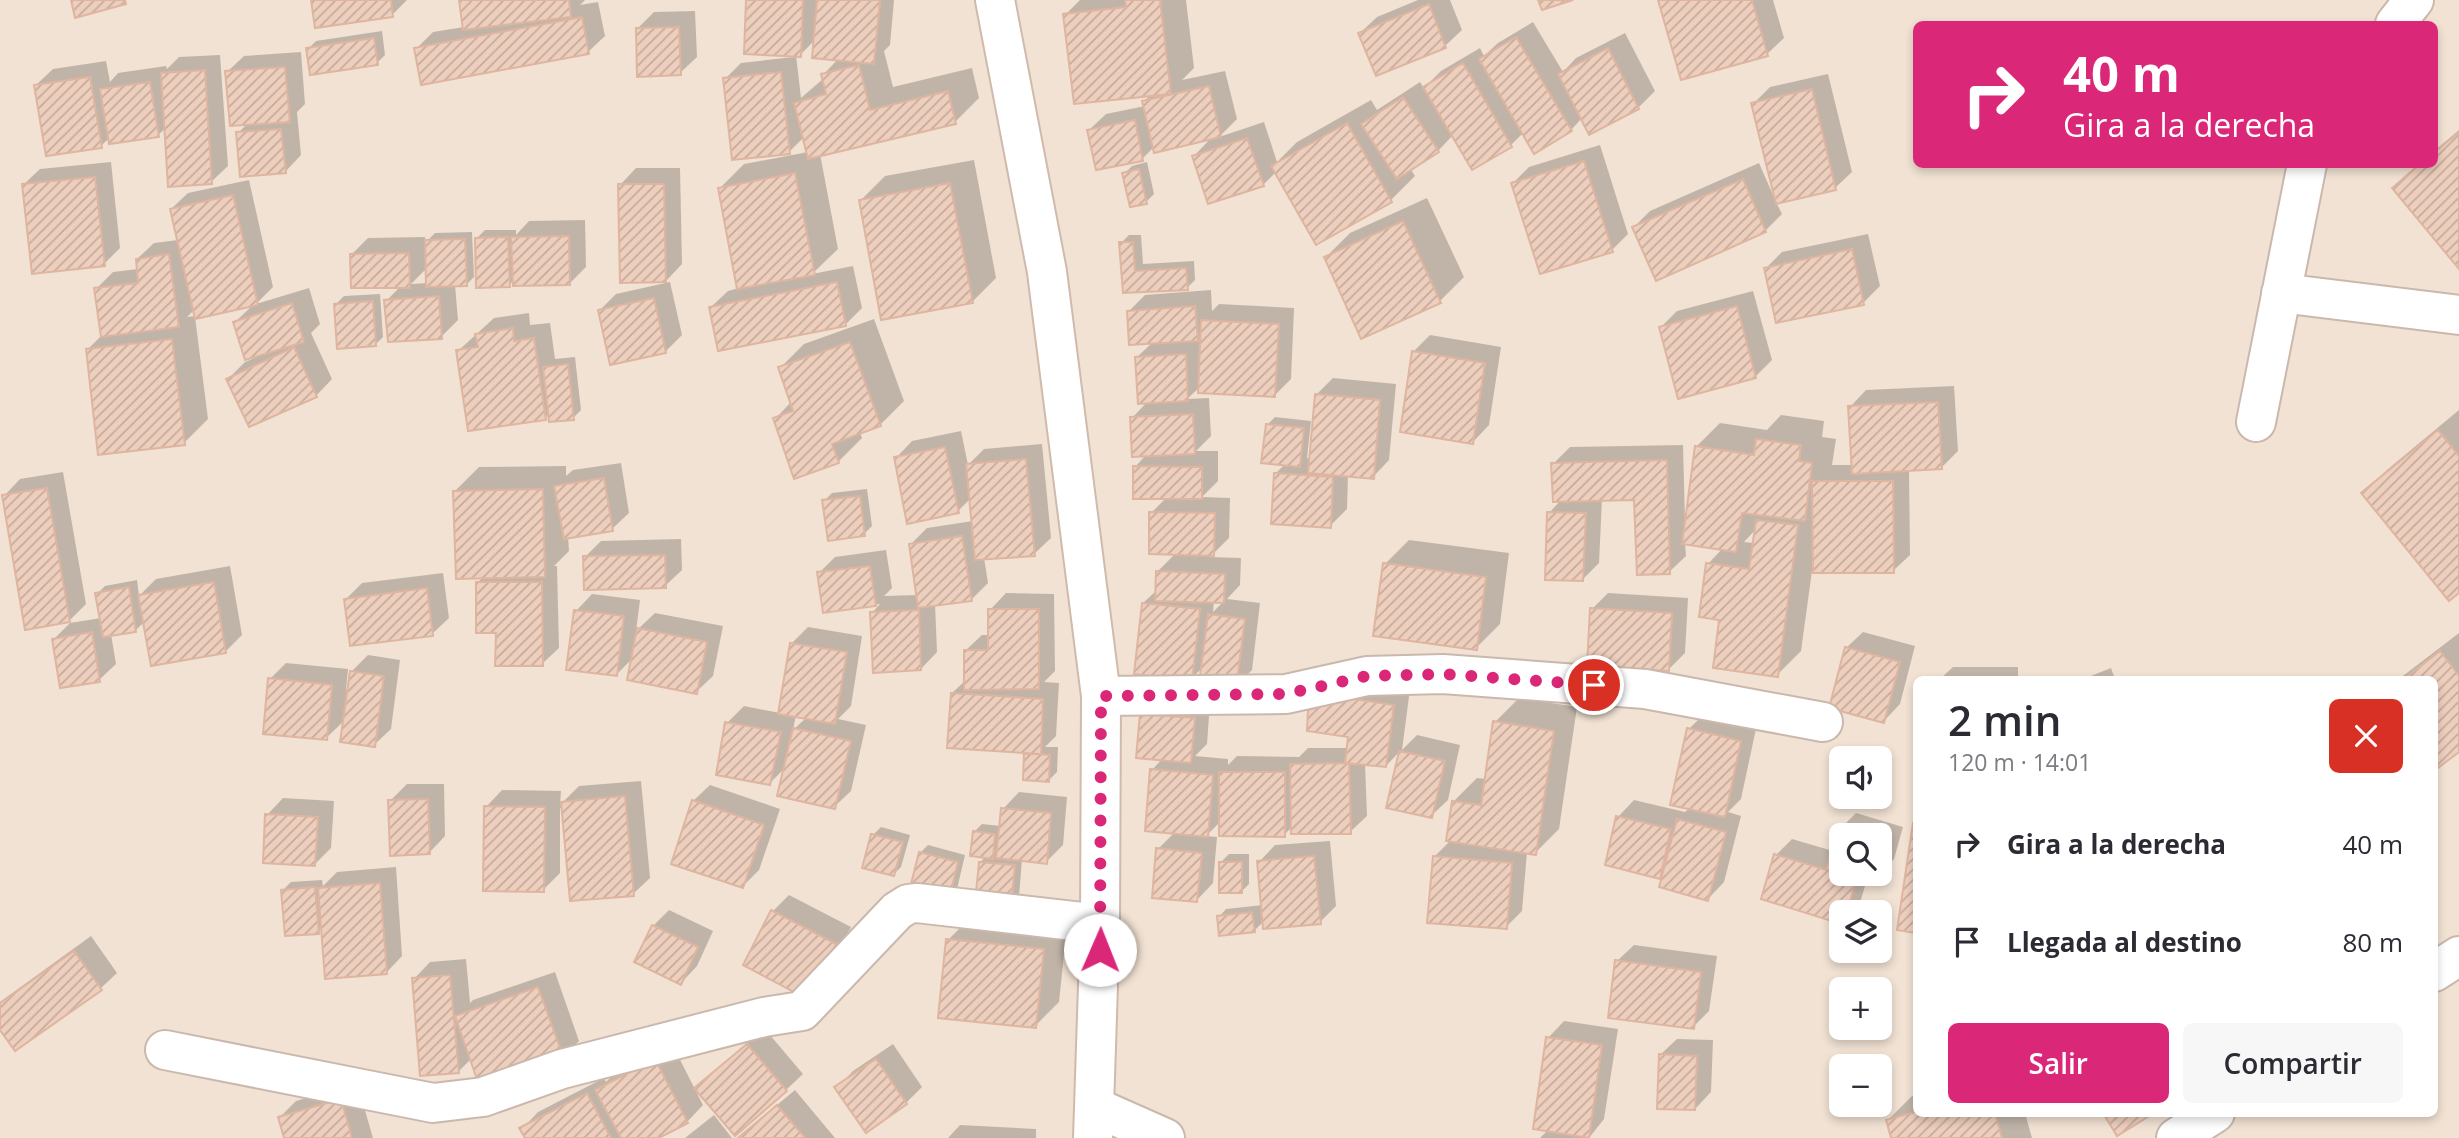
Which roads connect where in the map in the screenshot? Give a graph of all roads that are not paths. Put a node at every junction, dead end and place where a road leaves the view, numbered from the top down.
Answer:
1 (995, 0) edge
2 (2414, 0) edge
3 (2397, 21) edge
4 (2306, 168) edge
5 (2281, 293) junction
6 (2459, 315) edge
7 (2256, 422) dead end
8 (1101, 696) junction
9 (1823, 722) dead end
10 (1100, 924) junction
11 (2459, 956) edge
12 (2438, 969) edge
13 (165, 1050) dead end
14 (2209, 1117) edge
15 (1094, 1123) edge
16 (1165, 1138) edge
17 (2176, 1138) edge

1 - 8 street
2 - 3 street
4 - 5 street
5 - 6 street
5 - 7 street
8 - 9 street
8 - 10 street
10 - 13 street
10 - 15 street
11 - 12 street
14 - 17 street
15 - 16 street

